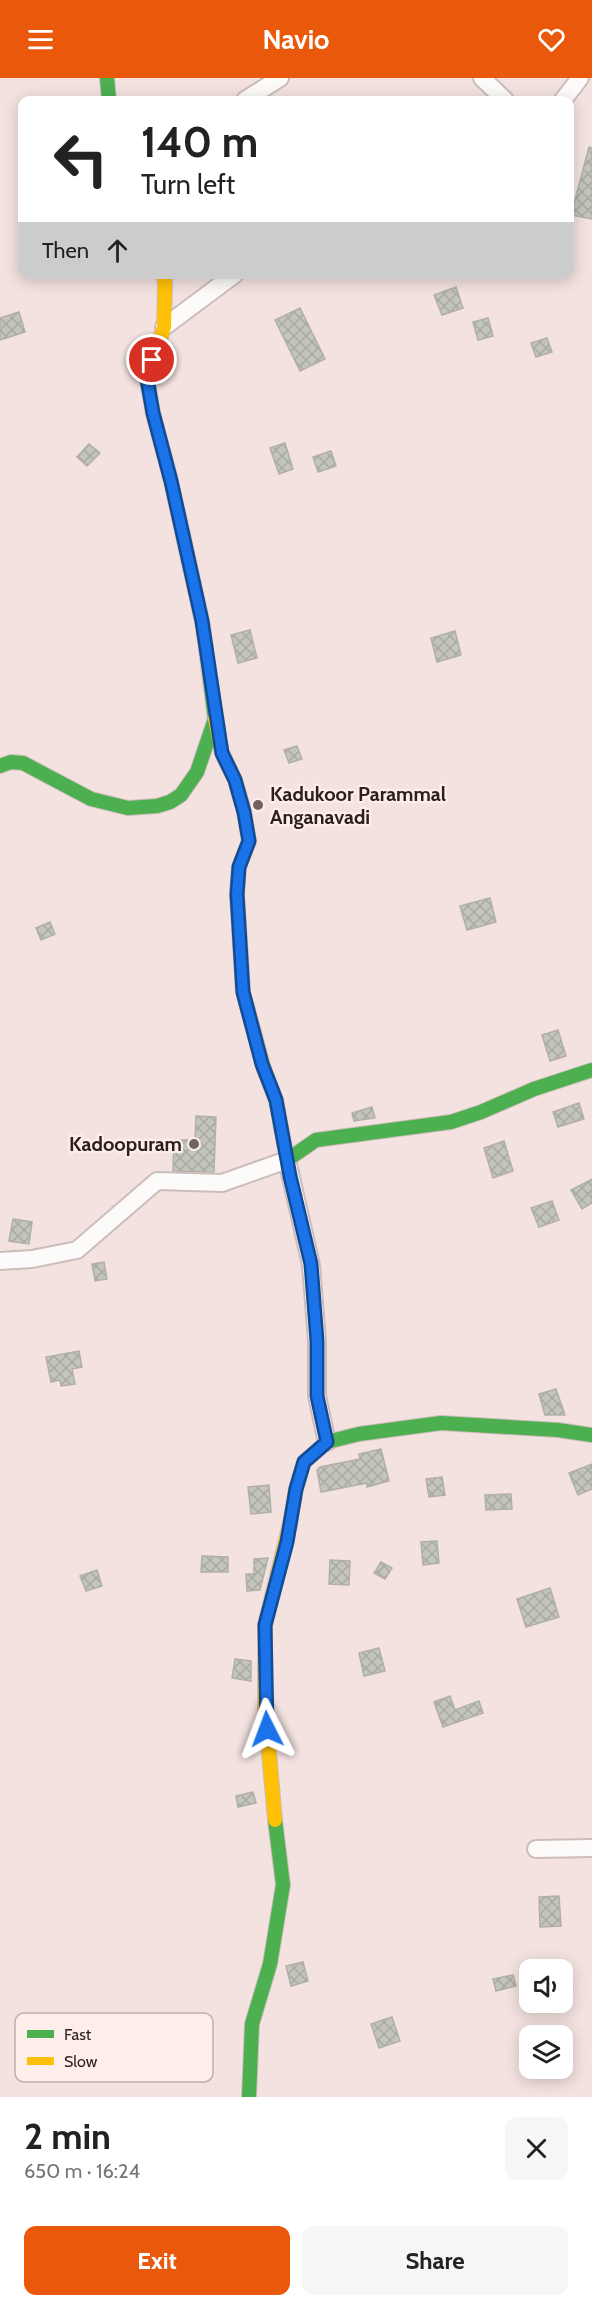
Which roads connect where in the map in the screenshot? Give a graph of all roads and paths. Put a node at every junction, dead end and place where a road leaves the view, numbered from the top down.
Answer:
1 (107, 78) edge
2 (280, 78) edge
3 (482, 78) edge
4 (580, 78) edge
5 (109, 96) edge
6 (251, 96) edge
7 (501, 96) edge
8 (566, 96) edge
9 (164, 279) edge
10 (228, 279) edge
11 (164, 327) junction
12 (215, 719) junction
13 (0, 766) edge
14 (592, 1070) edge
15 (287, 1160) junction
16 (0, 1261) edge
17 (592, 1435) edge
18 (327, 1442) junction
19 (592, 1848) edge
20 (536, 1849) dead end
21 (249, 2097) edge

1 - 5 street
2 - 6 street
3 - 7 street
4 - 8 street
9 - 11 street
10 - 11 street
11 - 12 street
12 - 13 street
12 - 15 street
14 - 15 street
15 - 16 street
15 - 18 street
17 - 18 street
18 - 21 street
19 - 20 street

